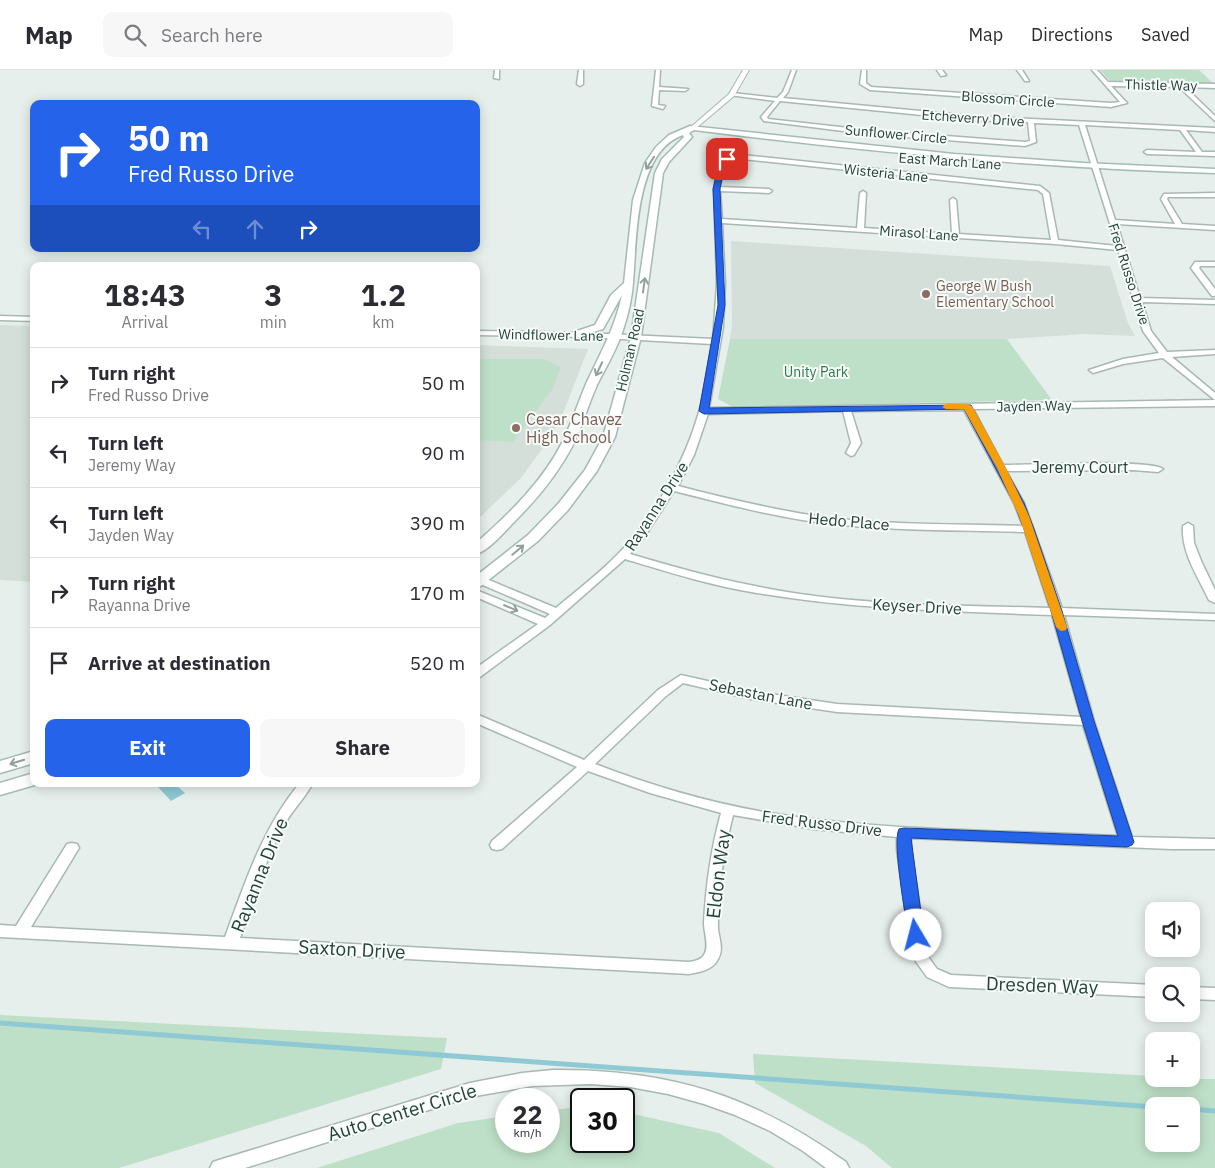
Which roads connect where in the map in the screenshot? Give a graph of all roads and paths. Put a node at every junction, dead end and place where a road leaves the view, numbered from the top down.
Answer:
1 (497, 70) edge
2 (581, 70) edge
3 (658, 70) edge
4 (687, 70) edge
5 (700, 70) edge
6 (746, 70) edge
7 (794, 70) edge
8 (864, 70) edge
9 (939, 70) edge
10 (1019, 70) edge
11 (1094, 70) edge
12 (943, 75) dead end
13 (497, 78) dead end
14 (1028, 80) dead end
15 (580, 84) dead end
16 (1108, 84) junction
17 (1180, 86) junction
18 (1215, 86) edge
19 (656, 88) junction
20 (686, 88) dead end
21 (732, 95) junction
22 (950, 95) junction
23 (780, 100) junction
24 (663, 107) dead end
25 (943, 116) junction
26 (1215, 119) edge
27 (1031, 122) junction
28 (1082, 125) junction
29 (1182, 129) junction
30 (1215, 130) edge
31 (689, 131) junction
32 (1147, 152) dead end
33 (1201, 154) junction
34 (1215, 154) edge
35 (731, 157) joint
36 (1097, 169) junction
37 (1215, 172) edge
38 (1215, 177) edge
39 (716, 189) junction
40 (769, 190) dead end
41 (863, 193) dead end
42 (1215, 196) edge
43 (953, 200) dead end
44 (718, 221) junction
45 (1112, 222) junction
46 (1180, 226) junction
47 (1215, 228) edge
48 (860, 230) junction
49 (956, 236) junction
50 (1055, 242) junction
51 (1120, 248) junction
52 (1215, 264) edge
53 (629, 283) junction
54 (1215, 294) edge
55 (1136, 300) junction
56 (1215, 302) edge
57 (0, 318) edge
58 (30, 319) edge
59 (480, 333) edge
60 (575, 335) junction
61 (614, 336) junction
62 (636, 337) junction
63 (716, 342) junction
64 (1215, 352) edge
65 (1164, 354) junction
66 (1093, 370) dead end
67 (1215, 398) edge
68 (1215, 403) edge
69 (967, 406) junction
70 (846, 408) junction
71 (704, 411) junction
72 (852, 453) dead end
73 (1001, 468) junction
74 (1158, 469) dead end
75 (672, 487) junction
76 (1188, 526) dead end
77 (1029, 529) junction
78 (480, 546) edge
79 (624, 556) junction
80 (480, 583) edge
81 (480, 586) edge
82 (480, 586) edge
83 (1215, 600) edge
84 (1057, 611) junction
85 (558, 613) junction
86 (1215, 617) edge
87 (546, 623) junction
88 (480, 671) edge
89 (480, 720) edge
90 (1088, 721) junction
91 (30, 758) edge
92 (0, 767) edge
93 (585, 767) junction
94 (30, 780) edge
95 (304, 787) edge
96 (0, 789) edge
97 (728, 810) junction
98 (904, 833) junction
99 (1127, 842) junction
100 (1215, 844) edge
101 (497, 845) dead end
102 (72, 848) dead end
103 (0, 931) edge
104 (20, 932) junction
105 (231, 942) junction
106 (703, 965) joint
107 (1145, 991) edge
108 (1200, 993) edge
109 (1215, 994) edge
110 (218, 1168) edge
111 (840, 1168) edge

1 - 13 street
2 - 15 street
3 - 19 street
4 - 5 street
6 - 21 street, Holman Road
7 - 23 street
8 - 22 street, Blossom Circle
9 - 12 street
10 - 14 street
11 - 16 street, Blossom Circle
16 - 17 street, Thistle Way
16 - 22 street, Blossom Circle
17 - 18 street, Thistle Way
17 - 26 street
19 - 20 street
19 - 24 street
21 - 23 street, Etcheverry Drive
21 - 31 street, Holman Road
22 - 25 street
23 - 25 street, Etcheverry Drive
23 - 27 street, Sunflower Circle
25 - 27 street, Etcheverry Drive
27 - 28 street, Etcheverry Drive
28 - 29 street, Etcheverry Drive
28 - 36 street, Fred Russo Drive
29 - 30 street, Etcheverry Drive
29 - 33 street
31 - 36 main road, East March Lane
31 -> 53 main road, Holman Road
62 -> 31 main road, Holman Road
32 - 33 street
33 - 34 street
35 - 39 street, Rayanna Drive
35 - 50 street, Wisteria Lane
36 - 37 main road, East March Lane
36 - 38 main road, East March Lane
36 - 45 street, Fred Russo Drive
39 - 40 street
39 - 44 street, Rayanna Drive
41 - 48 street
42 - 46 street
43 - 49 street
44 - 48 street, Mirasol Lane
44 - 63 street, Rayanna Drive
45 - 46 street
45 - 51 street, Fred Russo Drive
46 - 47 street
48 - 49 street, Mirasol Lane
49 - 50 street, Mirasol Lane
50 - 51 street, Mirasol Lane
51 - 55 street, Fred Russo Drive
52 - 54 street
53 - 60 main road
53 - 61 main road, Holman Road
55 - 56 street
55 - 65 street, Fred Russo Drive
57 - 58 street
59 - 60 street, Windflower Lane
60 - 61 street, Windflower Lane
61 - 62 street, Windflower Lane
61 -> 78 main road, Holman Road
62 - 63 street, Windflower Lane
80 -> 62 main road, Holman Road
63 - 71 street, Rayanna Drive
64 - 65 street
65 - 66 street
65 - 67 street, Fred Russo Drive
68 - 69 street, Jayden Way
69 - 70 street, Jayden Way
69 - 73 street
70 - 71 street, Jayden Way
70 - 72 street
71 - 75 street, Rayanna Drive
73 - 74 street, Jeremy Court
73 - 77 street
75 - 77 street, Hedo Place
75 - 79 street, Rayanna Drive
76 - 83 street
77 - 84 street
79 - 84 street, Keyser Drive
79 - 85 street, Rayanna Drive
81 - 85 street
82 -> 87 street
84 - 86 street, Keyser Drive
84 - 90 street
85 - 87 street, Rayanna Drive
87 - 88 street, Rayanna Drive
89 - 93 street, Fred Russo Drive
90 - 93 street, Sebastan Lane
90 - 99 street
91 -> 92 main road
93 - 97 street, Fred Russo Drive
93 - 101 street, Sebastan Lane
94 - 96 main road
95 - 105 street, Rayanna Drive
97 - 98 street, Fred Russo Drive
97 - 106 street, Eldon Way
98 - 99 street, Fred Russo Drive
98 - 107 street, Dresden Way
99 - 100 street, Fred Russo Drive
102 - 104 street
103 - 104 street, Saxton Drive
104 - 105 street, Saxton Drive
105 - 106 street, Saxton Drive
108 - 109 street
110 - 111 street, Auto Center Circle

